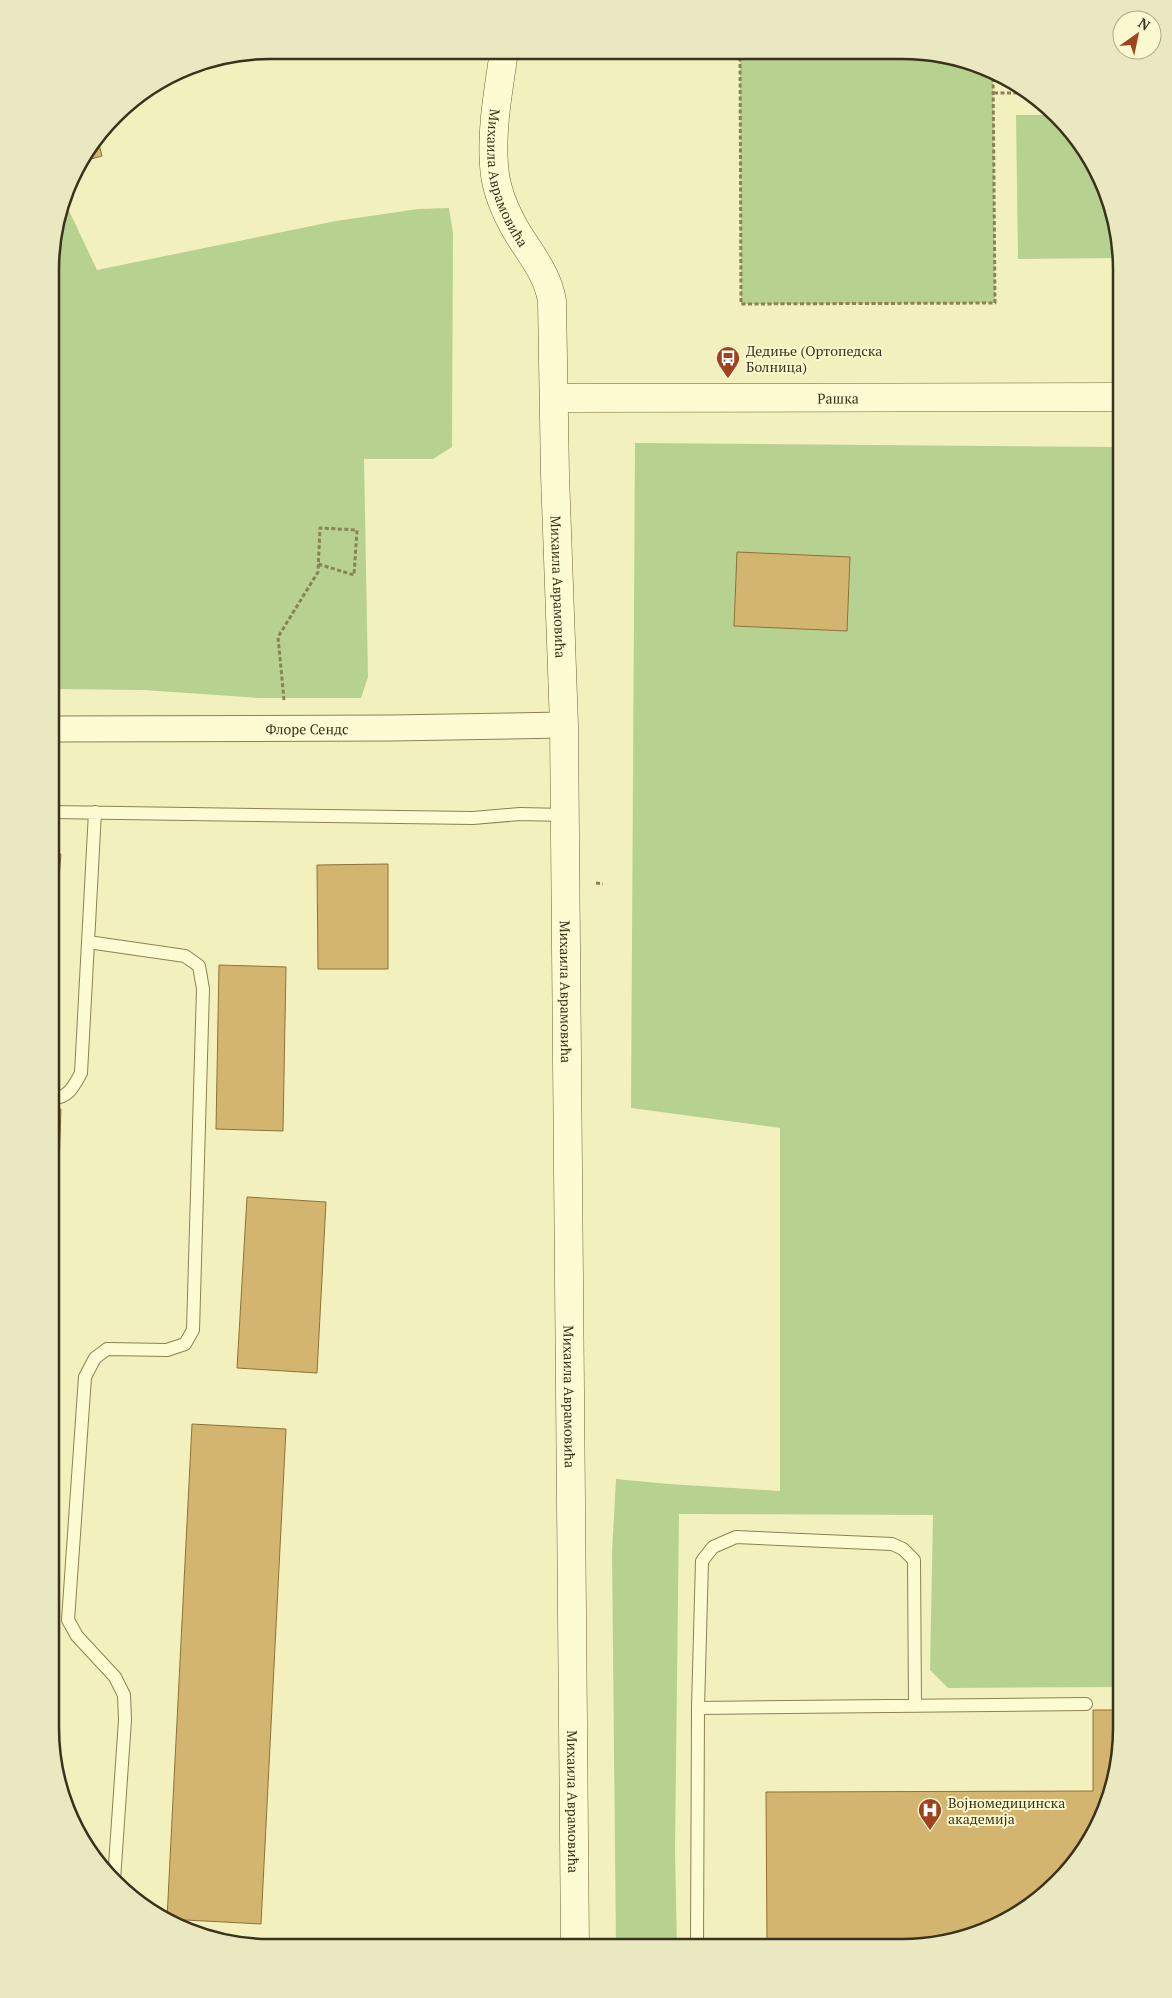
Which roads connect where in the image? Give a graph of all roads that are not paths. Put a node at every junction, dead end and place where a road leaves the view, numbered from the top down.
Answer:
1 (503, 59) edge
2 (1113, 397) edge
3 (554, 398) junction
4 (564, 725) junction
5 (59, 729) edge
6 (59, 812) edge
7 (95, 812) junction
8 (564, 815) junction
9 (88, 942) junction
10 (59, 1098) edge
11 (1086, 1704) dead end
12 (915, 1705) junction
13 (698, 1708) junction
14 (115, 1871) edge
15 (575, 1939) edge
16 (697, 1939) edge

1 - 3 street, Михаила Аврамовића
2 - 3 street, Рашка
3 - 4 street, Михаила Аврамовића
4 - 5 street, Флоре Сендс
4 - 8 street, Михаила Аврамовића
6 - 7 lane
7 - 8 lane
7 - 9 lane
8 - 15 street, Михаила Аврамовића
9 - 10 lane
9 - 14 lane
11 - 12 lane
12 - 13 lane
12 - 13 lane
13 - 16 lane

